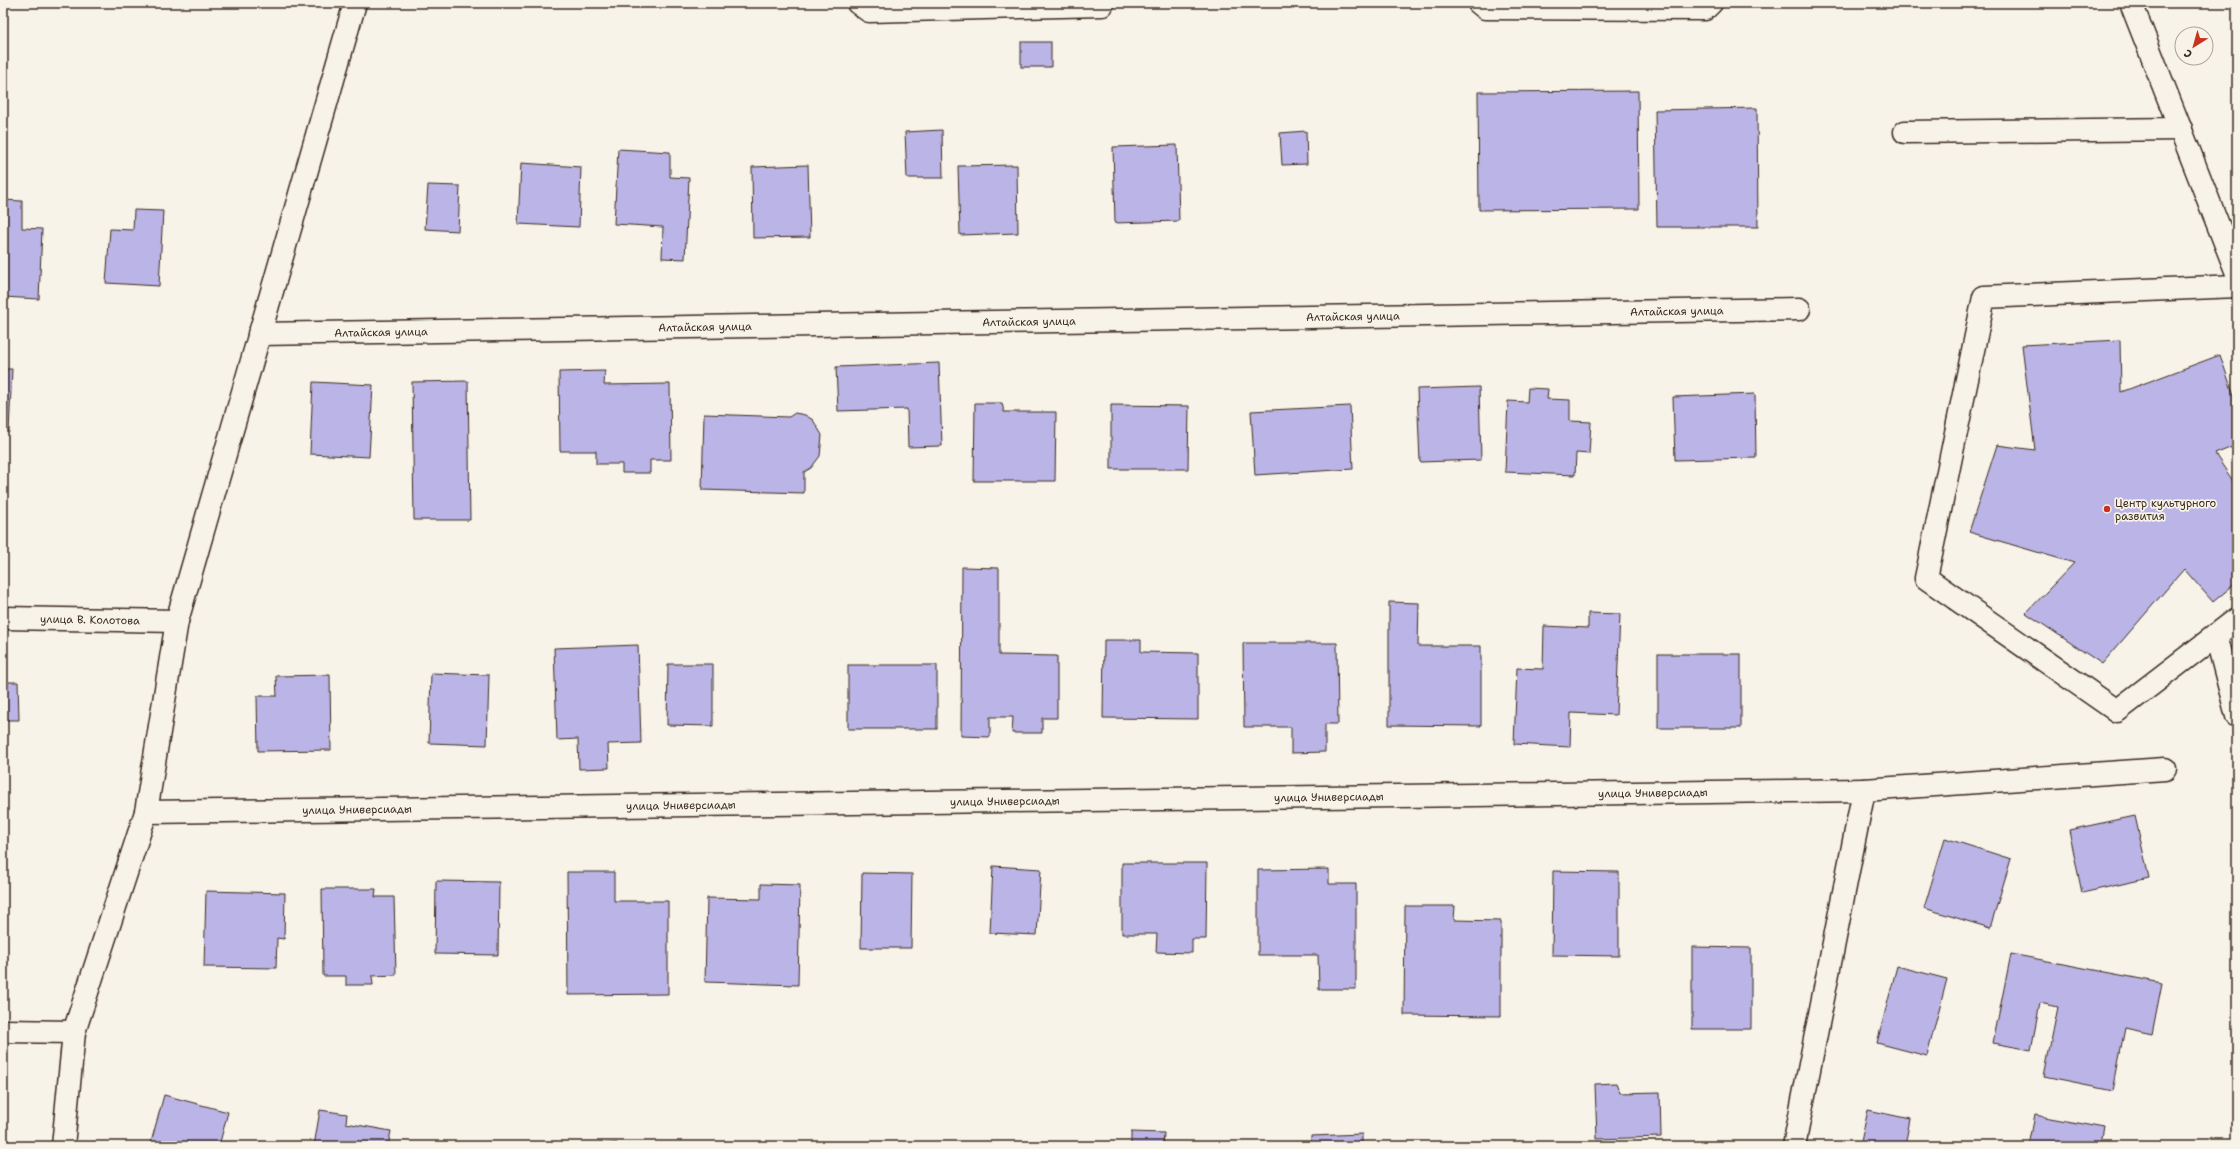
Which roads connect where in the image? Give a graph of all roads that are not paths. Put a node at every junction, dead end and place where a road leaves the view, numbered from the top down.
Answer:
1 (355, 3) edge
2 (858, 3) edge
3 (1103, 3) edge
4 (1479, 3) edge
5 (1711, 3) edge
6 (2131, 3) edge
7 (2181, 129) junction
8 (1905, 132) dead end
9 (2237, 273) edge
10 (2237, 286) edge
11 (1799, 310) dead end
12 (259, 334) junction
13 (3, 618) edge
14 (2237, 619) edge
15 (177, 621) junction
16 (2216, 635) junction
17 (2237, 716) edge
18 (2165, 769) dead end
19 (1864, 790) junction
20 (146, 812) junction
21 (3, 1032) edge
22 (74, 1032) junction
23 (63, 1146) edge
24 (1794, 1146) edge

1 - 12 street
2 - 3 street
4 - 5 street
6 - 7 street
7 - 8 street
7 - 9 street
10 - 16 street
11 - 12 street, Алтайская улица
12 - 15 street
13 - 15 street, улица В. Колотова
14 - 16 street
15 - 20 street
16 - 17 street
18 - 19 street, улица Универсиады
19 - 20 street, улица Универсиады
19 - 24 street
20 - 22 street
21 - 22 street
22 - 23 street

